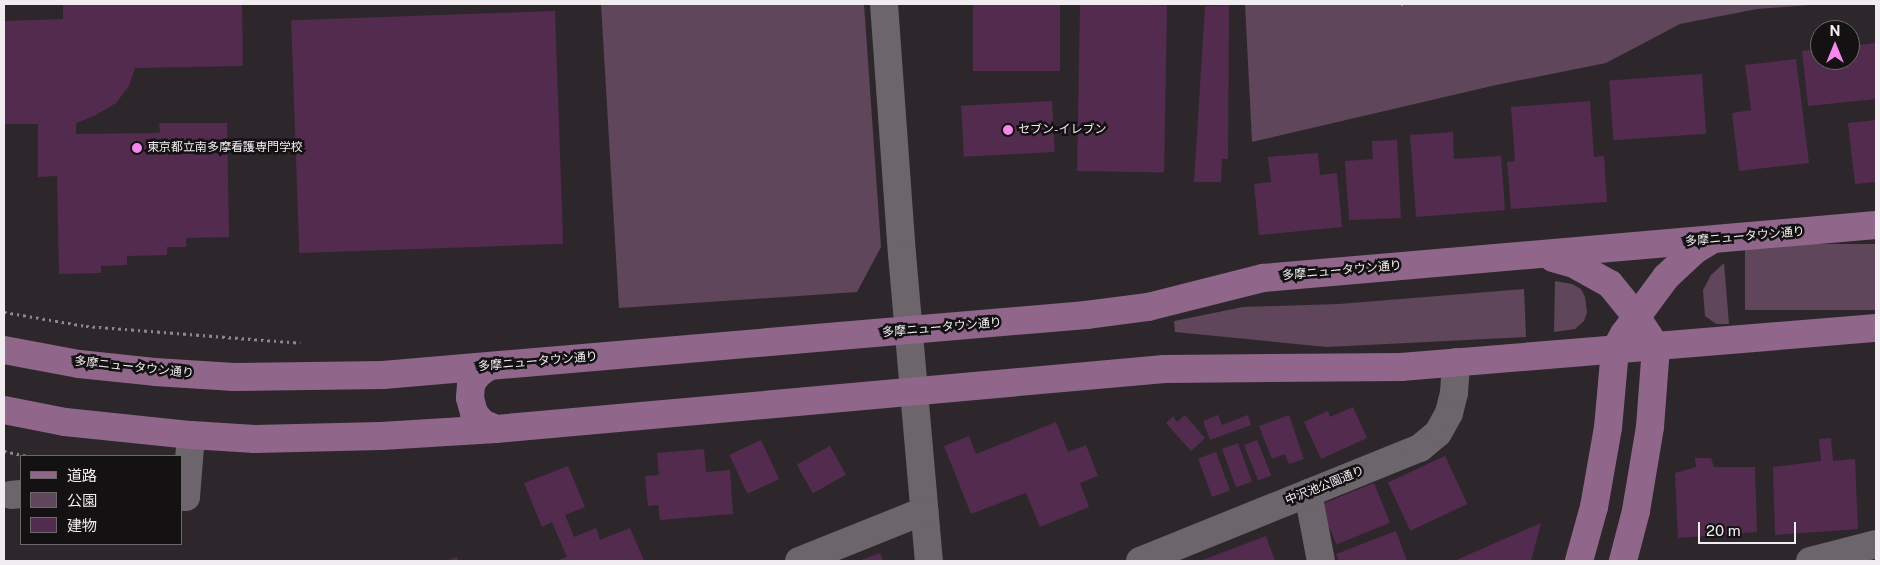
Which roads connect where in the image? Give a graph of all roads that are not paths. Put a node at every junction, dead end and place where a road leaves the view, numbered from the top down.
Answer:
1 (884, 4) edge
2 (1876, 225) edge
3 (1711, 240) junction
4 (1542, 255) junction
5 (1636, 316) junction
6 (1876, 328) edge
7 (908, 331) junction
8 (1656, 347) junction
9 (4, 350) edge
10 (1615, 350) junction
11 (1456, 362) junction
12 (488, 367) junction
13 (914, 392) junction
14 (4, 410) edge
15 (496, 429) junction
16 (190, 435) junction
17 (1308, 493) junction
18 (182, 496) edge
19 (924, 511) junction
20 (1876, 544) edge
21 (799, 561) edge
22 (929, 561) edge
23 (1140, 561) edge
24 (1321, 561) edge
25 (1579, 561) edge
26 (1623, 561) edge
27 (1810, 561) edge

1 - 7 street
2 - 3 main road, 多摩ニュータウン通り
3 - 4 main road, 多摩ニュータウン通り
3 - 5 main road
4 - 5 main road
4 - 7 main road, 多摩ニュータウン通り
5 - 8 main road
5 - 10 main road
6 - 8 main road
7 - 12 main road, 多摩ニュータウン通り
7 - 13 street
8 - 10 main road
8 - 26 main road
9 - 12 main road, 多摩ニュータウン通り
10 - 11 main road
10 - 25 main road
11 - 13 main road
11 - 17 street, 中沢池公園通り
12 - 15 main road
13 - 15 main road
13 - 19 street
14 - 16 main road
15 - 16 main road
16 - 18 street
17 - 23 street, 中沢池公園通り
17 - 24 street
19 - 21 street
19 - 22 street
20 - 27 street

